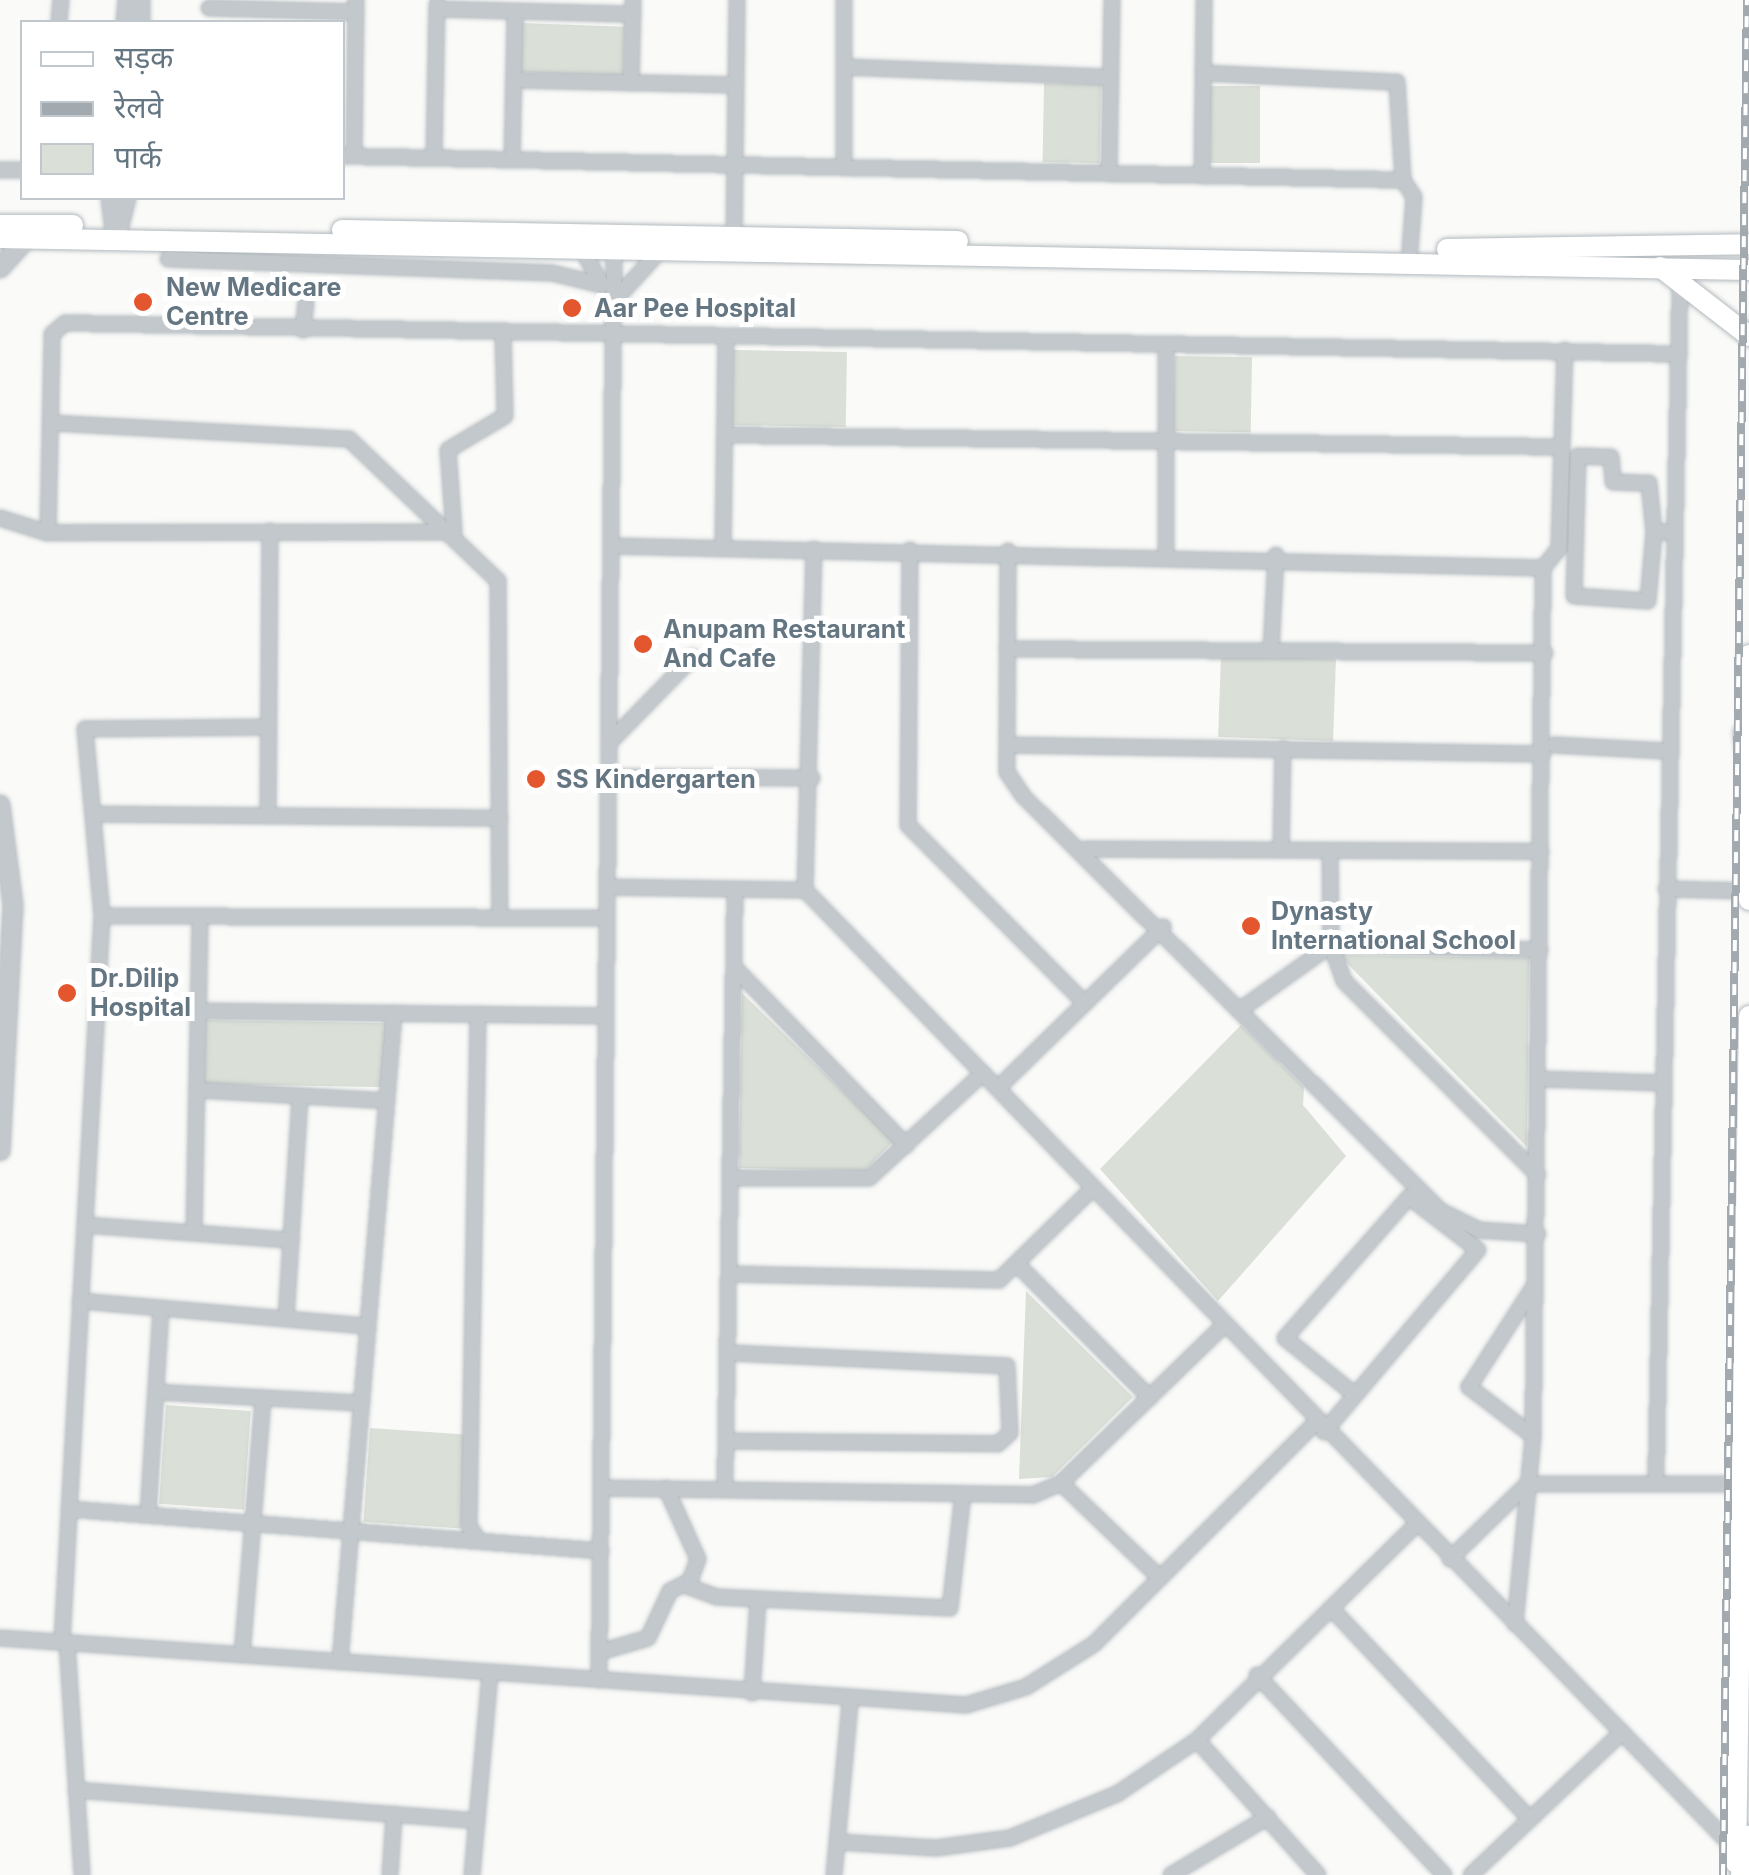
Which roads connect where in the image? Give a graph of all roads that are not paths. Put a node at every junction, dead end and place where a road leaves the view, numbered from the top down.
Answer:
1 (736, 0) edge
2 (844, 0) edge
3 (1112, 0) edge
4 (1204, 0) edge
5 (437, 4) edge
6 (356, 6) edge
7 (633, 7) edge
8 (209, 10) edge
9 (514, 11) junction
10 (844, 67) junction
11 (1203, 73) junction
12 (349, 75) edge
13 (1110, 77) junction
14 (514, 80) junction
15 (631, 82) junction
16 (735, 85) junction
17 (348, 156) edge
18 (434, 158) junction
19 (512, 160) junction
20 (734, 166) junction
21 (844, 168) junction
22 (1108, 174) junction
23 (1202, 176) junction
24 (1403, 180) junction
25 (112, 200) edge
26 (125, 200) edge
27 (0, 224) edge
28 (116, 230) junction
29 (0, 238) edge
30 (26, 239) junction
31 (614, 244) junction
32 (1749, 244) edge
33 (734, 245) junction
34 (1410, 250) junction
35 (583, 251) junction
36 (657, 254) junction
37 (168, 259) dead end
38 (1658, 266) junction
39 (0, 268) edge
40 (1749, 270) edge
41 (1680, 282) junction
42 (602, 284) junction
43 (614, 302) junction
44 (306, 304) dead end
45 (304, 330) junction
46 (504, 334) junction
47 (613, 336) junction
48 (1749, 336) edge
49 (726, 339) junction
50 (1166, 348) junction
51 (1565, 350) junction
52 (1674, 354) junction
53 (52, 423) junction
54 (725, 435) junction
55 (1167, 442) junction
56 (1562, 447) junction
57 (0, 518) edge
58 (270, 531) junction
59 (454, 532) junction
60 (1654, 532) junction
61 (1670, 532) junction
62 (48, 533) junction
63 (611, 546) junction
64 (723, 548) junction
65 (814, 549) junction
66 (910, 550) junction
67 (1008, 551) junction
68 (1166, 553) junction
69 (1276, 555) junction
70 (1544, 568) junction
71 (1573, 590) junction
72 (1545, 591) junction
73 (1007, 649) junction
74 (1271, 651) junction
75 (1546, 653) junction
76 (1749, 656) edge
77 (693, 657) dead end
78 (268, 726) junction
79 (1748, 742) edge
80 (609, 743) junction
81 (1007, 745) junction
82 (1283, 748) junction
83 (1548, 750) junction
84 (1666, 750) junction
85 (609, 778) junction
86 (812, 778) junction
87 (0, 805) edge
88 (96, 814) junction
89 (268, 816) junction
90 (500, 818) junction
91 (1085, 849) junction
92 (1282, 850) junction
93 (1330, 851) junction
94 (1541, 851) junction
95 (608, 887) junction
96 (735, 889) junction
97 (1666, 889) junction
98 (805, 890) junction
99 (1748, 891) edge
100 (1749, 900) edge
101 (102, 916) junction
102 (200, 916) junction
103 (500, 918) junction
104 (607, 918) junction
105 (1163, 926) junction
106 (1331, 945) junction
107 (1540, 950) junction
108 (734, 968) junction
109 (1085, 1003) junction
110 (1244, 1007) junction
111 (198, 1011) junction
112 (394, 1013) junction
113 (478, 1014) junction
114 (606, 1016) junction
115 (1749, 1016) edge
116 (983, 1073) junction
117 (1539, 1079) junction
118 (1662, 1082) junction
119 (998, 1088) junction
120 (197, 1090) junction
121 (300, 1096) junction
122 (387, 1101) junction
123 (906, 1146) junction
124 (0, 1150) edge
125 (1538, 1174) junction
126 (730, 1178) junction
127 (1093, 1188) junction
128 (85, 1225) junction
129 (194, 1233) junction
130 (1538, 1234) junction
131 (291, 1240) junction
132 (1018, 1265) junction
133 (729, 1274) junction
134 (1534, 1285) junction
135 (80, 1301) junction
136 (162, 1308) junction
137 (286, 1318) junction
138 (368, 1326) junction
139 (1223, 1326) junction
140 (728, 1353) junction
141 (156, 1392) junction
142 (1354, 1394) junction
143 (263, 1398) junction
144 (1150, 1398) junction
145 (362, 1403) junction
146 (1320, 1428) junction
147 (1533, 1436) junction
148 (726, 1441) junction
149 (1656, 1481) junction
150 (1061, 1483) junction
151 (1527, 1484) junction
152 (1742, 1484) junction
153 (601, 1488) junction
154 (666, 1488) junction
155 (726, 1489) junction
156 (963, 1494) junction
157 (69, 1509) junction
158 (148, 1515) junction
159 (252, 1524) junction
160 (1416, 1525) junction
161 (351, 1532) junction
162 (479, 1542) junction
163 (601, 1551) junction
164 (1450, 1559) junction
165 (1160, 1578) junction
166 (684, 1584) junction
167 (758, 1599) junction
168 (1331, 1608) junction
169 (1515, 1624) junction
170 (0, 1638) edge
171 (64, 1642) junction
172 (600, 1652) junction
173 (242, 1654) junction
174 (340, 1662) junction
175 (490, 1672) junction
176 (1257, 1676) junction
177 (599, 1680) junction
178 (752, 1693) junction
179 (850, 1702) junction
180 (1622, 1732) junction
181 (1197, 1740) junction
182 (76, 1790) junction
183 (394, 1814) junction
184 (1268, 1817) junction
185 (1530, 1819) junction
186 (477, 1821) junction
187 (838, 1842) junction
188 (1741, 1859) edge
189 (82, 1875) edge
190 (390, 1875) edge
191 (472, 1875) edge
192 (834, 1875) edge
193 (1171, 1875) edge
194 (1318, 1875) edge
195 (1444, 1875) edge
196 (1471, 1875) edge

1 - 16 street
2 - 10 street
3 - 13 street
4 - 11 street
5 - 9 street
5 - 18 street
6 - 8 street
6 - 12 street
7 - 9 street
7 - 15 street
9 - 14 street
10 - 13 street
10 - 21 street
11 - 23 street
11 - 24 street
12 - 17 street
13 - 22 street
14 - 15 street
14 - 19 street
15 - 16 street
16 - 20 street
17 - 18 street
18 - 19 street
19 - 20 street
20 - 21 street
20 - 33 street
21 - 22 street
22 - 23 street
23 - 24 street
24 - 34 street
25 - 28 street
26 - 28 street
27 - 28 main road
28 - 30 main road
28 - 31 main road
28 - 35 main road
29 - 30 main road
30 - 39 street
31 - 33 main road
31 - 35 main road
31 - 36 main road
31 - 43 street
32 - 34 main road
33 - 34 main road
33 - 36 main road
33 - 38 main road
35 - 42 street
36 - 43 street
37 - 42 street
38 - 40 main road
38 - 41 main road
41 - 48 main road
41 - 52 street
42 - 43 street
43 - 47 street
44 - 45 street
45 - 46 street
45 - 53 street
46 - 47 street
46 - 59 street
47 - 49 street
47 - 63 street
49 - 50 street
49 - 54 street
50 - 51 street
50 - 55 street
51 - 52 street
51 - 56 street
52 - 61 street
53 - 59 street
53 - 62 street
54 - 55 street
54 - 64 street
55 - 56 street
55 - 68 street
56 - 70 street
57 - 62 street
58 - 59 street
58 - 62 street
58 - 78 street
59 - 90 street
60 - 61 street
60 - 71 street
60 - 71 street
61 - 84 street
63 - 64 street
63 - 80 street
64 - 65 street
65 - 66 street
65 - 86 street
66 - 67 street
66 - 109 street
67 - 68 street
67 - 73 street
68 - 69 street
69 - 70 street
69 - 74 street
70 - 72 street
71 - 72 street
72 - 75 street
73 - 74 street
73 - 81 street
74 - 75 street
75 - 83 street
76 - 79 main road
77 - 80 street
78 - 88 street
78 - 89 street
79 - 99 main road
80 - 85 street
81 - 82 street
81 - 91 street
82 - 83 street
82 - 92 street
83 - 84 street
83 - 94 street
84 - 97 street
85 - 86 street
85 - 95 street
86 - 98 street
87 - 124 street
88 - 89 street
88 - 101 street
89 - 90 street
90 - 103 street
91 - 92 street
91 - 105 street
92 - 93 street
93 - 94 street
93 - 106 street
94 - 107 street
95 - 96 street
95 - 104 street
96 - 98 street
96 - 108 street
97 - 99 street
97 - 118 street
98 - 116 street
99 - 100 main road
101 - 102 street
101 - 128 street
102 - 103 street
102 - 111 street
103 - 104 street
104 - 114 street
105 - 109 street
105 - 110 street
106 - 107 street
106 - 110 street
106 - 125 street
107 - 117 street
108 - 123 street
108 - 126 street
109 - 119 street
110 - 130 street
111 - 112 street
111 - 120 street
112 - 113 street
112 - 122 street
113 - 114 street
113 - 162 street
114 - 153 street
115 - 152 main road
116 - 119 street
116 - 123 street
117 - 118 street
117 - 125 street
118 - 149 street
119 - 127 street
120 - 121 street
120 - 129 street
121 - 122 street
121 - 131 street
122 - 138 street
123 - 126 street
125 - 130 street
126 - 133 street
127 - 132 street
127 - 139 street
128 - 129 street
128 - 135 street
129 - 131 street
130 - 134 street
131 - 137 street
132 - 133 street
132 - 144 street
133 - 140 street
134 - 147 street
134 - 147 street
135 - 136 street
135 - 157 street
136 - 137 street
136 - 141 street
137 - 138 street
138 - 145 street
139 - 144 street
139 - 146 street
140 - 148 street
140 - 148 street
141 - 143 street
141 - 158 street
142 - 142 street
142 - 146 street
143 - 145 street
143 - 159 street
144 - 150 street
145 - 161 street
146 - 160 street
146 - 165 street
147 - 151 street
148 - 155 street
149 - 151 street
149 - 152 street
150 - 156 street
150 - 165 street
151 - 164 street
151 - 169 street
152 - 188 main road
153 - 154 street
153 - 163 street
154 - 155 street
154 - 166 street
155 - 156 street
156 - 167 street
157 - 158 street
157 - 171 street
158 - 159 street
159 - 161 street
159 - 173 street
160 - 164 street
160 - 168 street
161 - 162 street
161 - 174 street
162 - 163 street
163 - 172 street
164 - 169 street
165 - 179 street
166 - 167 street
166 - 172 street
167 - 178 street
168 - 176 street
168 - 185 street
169 - 180 street
170 - 171 street
171 - 173 street
171 - 182 street
172 - 177 street
173 - 174 street
174 - 175 street
175 - 177 street
175 - 186 street
176 - 181 street
176 - 195 street
177 - 178 street
178 - 179 street
179 - 187 street
180 - 185 street
180 - 188 street
181 - 184 street
181 - 187 street
182 - 183 street
182 - 189 street
183 - 186 street
183 - 190 street
184 - 193 street
184 - 194 street
185 - 196 street
186 - 191 street
187 - 192 street

